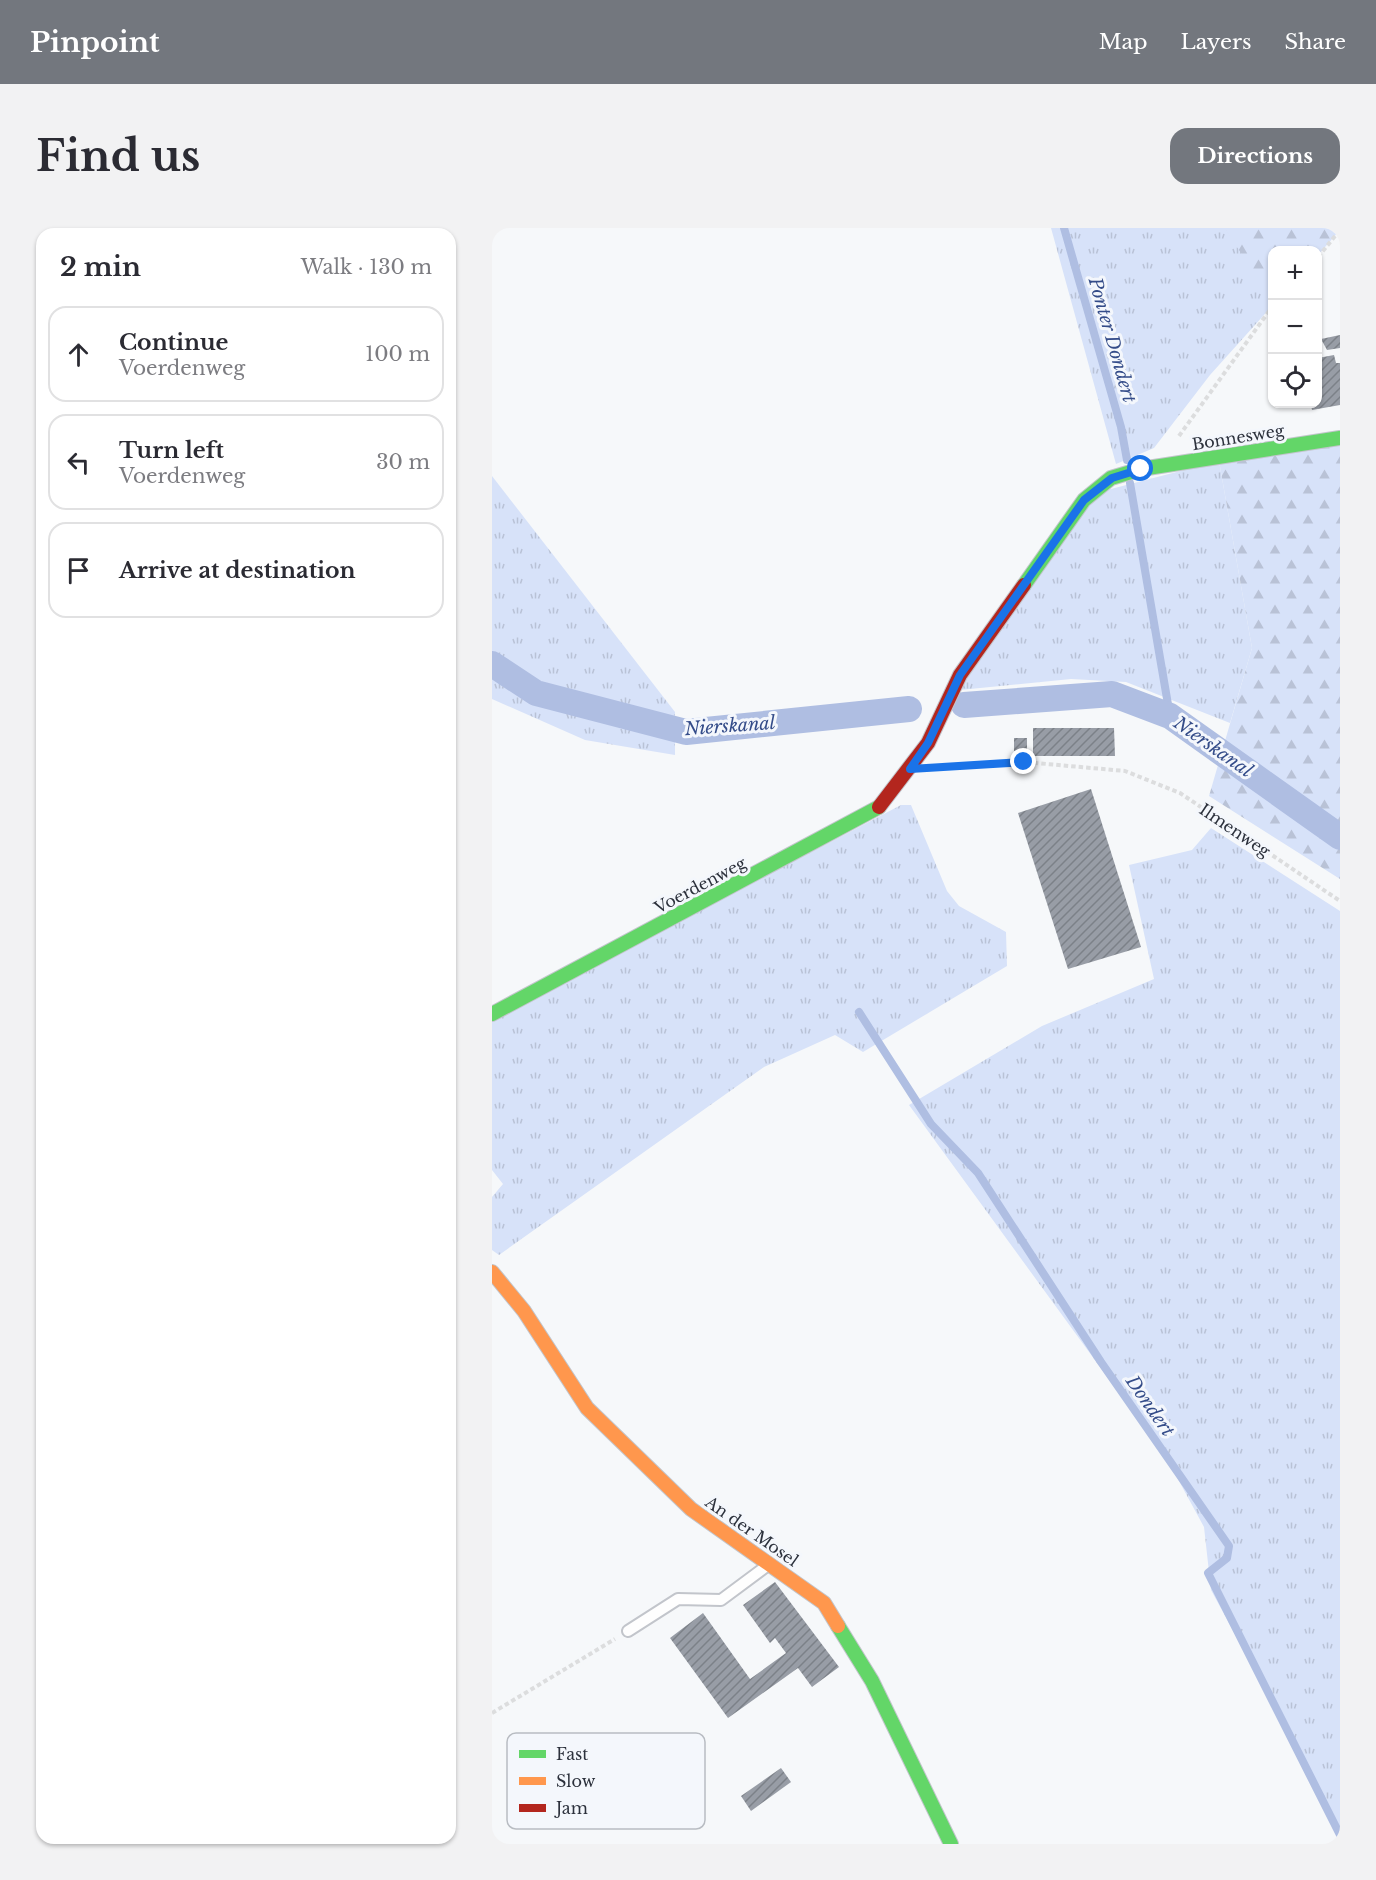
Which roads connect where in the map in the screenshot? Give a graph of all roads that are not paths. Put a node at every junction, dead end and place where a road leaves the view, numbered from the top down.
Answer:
1 (1340, 438) edge
2 (1141, 469) joint
3 (492, 1014) edge
4 (492, 1272) edge
5 (769, 1564) junction
6 (628, 1631) road end
7 (951, 1844) edge

1 - 2 street, Bonnesweg
2 - 3 street, Voerdenweg
4 - 5 street, An der Mosel
5 - 6 lane
5 - 7 street, An der Mosel

